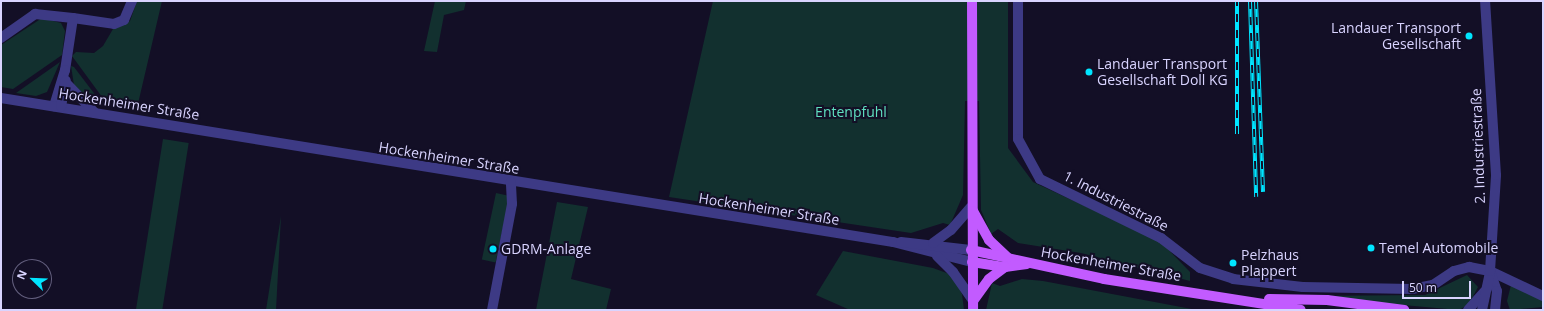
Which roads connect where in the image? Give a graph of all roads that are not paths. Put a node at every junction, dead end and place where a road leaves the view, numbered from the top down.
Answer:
1 (132, 1) edge
2 (972, 1) edge
3 (1018, 1) edge
4 (1485, 1) edge
5 (73, 18) junction
6 (1, 38) edge
7 (65, 70) junction
8 (67, 84) junction
9 (1, 98) edge
10 (58, 107) junction
11 (95, 113) junction
12 (511, 182) junction
13 (971, 207) junction
14 (893, 242) junction
15 (933, 243) junction
16 (971, 250) junction
17 (937, 256) junction
18 (972, 262) junction
19 (1006, 262) junction
20 (1490, 271) junction
21 (1486, 290) junction
22 (1543, 296) edge
23 (1237, 300) junction
24 (973, 305) edge
25 (492, 310) edge
26 (1301, 310) edge
27 (1404, 310) edge
28 (1468, 310) edge
29 (1482, 310) edge
30 (1495, 310) edge

1 - 5 street
2 - 13 main road
3 - 20 street, 1. Industriestraße
4 - 20 street, 2. Industriestraße
5 - 6 street
5 - 7 street
7 - 8 street
7 - 10 street
8 - 10 street
8 - 11 street
9 - 10 street, Hockenheimer Straße
10 - 11 street, Hockenheimer Straße
11 - 12 street, Hockenheimer Straße
12 - 14 street, Hockenheimer Straße
12 - 25 street
13 - 15 street
13 - 16 main road
13 - 19 main road
14 - 15 street, Hockenheimer Straße
14 - 17 street, Hockenheimer Straße
15 - 16 street, Hockenheimer Straße
16 - 18 main road
16 - 19 main road, Hockenheimer Straße
17 - 18 street, Hockenheimer Straße
17 - 24 street
18 - 19 main road, Hockenheimer Straße
18 - 24 main road
19 - 23 main road, Hockenheimer Straße
19 - 24 main road
20 - 21 street, 2. Industriestraße
20 - 22 street, 1. Industriestraße
20 - 30 street
21 - 28 street
21 - 29 street, 2. Industriestraße
23 - 26 main road
23 - 27 main road

